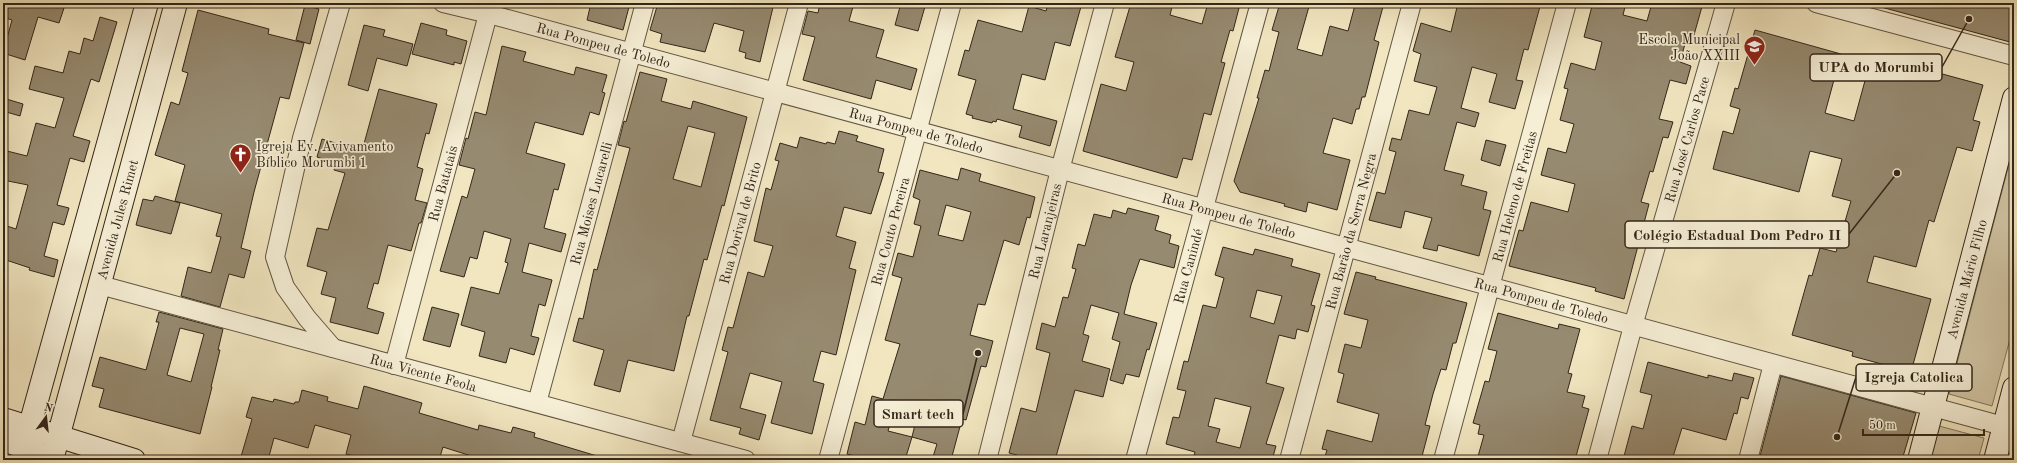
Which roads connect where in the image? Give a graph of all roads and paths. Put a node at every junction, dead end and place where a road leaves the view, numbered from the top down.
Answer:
1 (147, 3) edge
2 (176, 3) edge
3 (341, 3) edge
4 (443, 3) edge
5 (645, 3) edge
6 (799, 3) edge
7 (952, 3) edge
8 (1105, 3) edge
9 (1260, 3) edge
10 (1412, 3) edge
11 (1567, 3) edge
12 (1726, 3) edge
13 (1816, 3) edge
14 (490, 8) edge
15 (1876, 11) edge
16 (631, 53) junction
17 (2014, 56) edge
18 (775, 92) junction
19 (2014, 98) edge
20 (918, 131) junction
21 (1060, 170) junction
22 (1204, 209) junction
23 (1346, 248) junction
24 (100, 285) junction
25 (1490, 287) junction
26 (1633, 326) junction
27 (333, 348) junction
28 (1773, 364) junction
29 (394, 365) junction
30 (2014, 388) edge
31 (537, 403) junction
32 (1933, 408) junction
33 (3, 418) edge
34 (2009, 428) edge
35 (3, 440) edge
36 (681, 442) junction
37 (26, 445) edge
38 (57, 453) edge
39 (134, 460) edge
40 (746, 460) edge
41 (828, 460) edge
42 (987, 460) edge
43 (1136, 460) edge
44 (1289, 460) edge
45 (1443, 460) edge
46 (1597, 460) edge
47 (1748, 460) edge
48 (1919, 460) edge
49 (1995, 460) edge

1 - 37 main road, Avenida Jules Rimet
2 - 24 main road, Avenida Jules Rimet
3 - 27 street
4 - 14 street, Rua Pompeu de Toledo
5 - 16 street, Rua Moises Lucarelli
6 - 18 street, Rua Dorival de Brito
7 - 20 street, Rua Couto Pereira
8 - 21 street, Rua Laranjeiras
9 - 22 street, Rua Canindé
10 - 23 street, Rua Barão da Serra Negra
11 - 25 street, Rua Heleno de Freitas
12 - 26 street, Rua José Carlos Pace
13 - 15 street
14 - 16 street, Rua Pompeu de Toledo
14 - 29 street, Rua Batatais
15 - 17 street
16 - 18 street, Rua Pompeu de Toledo
16 - 31 street, Rua Moises Lucarelli
18 - 20 street, Rua Pompeu de Toledo
18 - 36 street, Rua Dorival de Brito
19 - 32 main road, Avenida Mário Filho
20 - 21 street, Rua Pompeu de Toledo
20 - 41 street, Rua Couto Pereira
21 - 22 street, Rua Pompeu de Toledo
21 - 42 street, Rua Laranjeiras
22 - 23 street, Rua Pompeu de Toledo
22 - 43 street, Rua Canindé
23 - 25 street, Rua Pompeu de Toledo
23 - 44 street, Rua Barão da Serra Negra
24 - 27 street, Rua Vicente Feola
24 - 38 main road, Avenida Jules Rimet
25 - 26 street, Rua Pompeu de Toledo
25 - 45 street, Rua Heleno de Freitas
26 - 28 street, Rua Pompeu de Toledo
26 - 46 street, Rua José Carlos Pace
27 - 29 street, Rua Vicente Feola
28 - 32 street, Rua Pompeu de Toledo
28 - 47 street
29 - 31 street, Rua Vicente Feola
30 - 34 main road
31 - 36 street, Rua Vicente Feola
32 - 34 street, Rua Pompeu de Toledo
32 - 48 main road, Avenida Mário Filho
33 - 37 main road
34 - 49 main road
35 - 37 main road
36 - 40 street, Rua Vicente Feola
37 - 38 main road
38 - 39 main road

